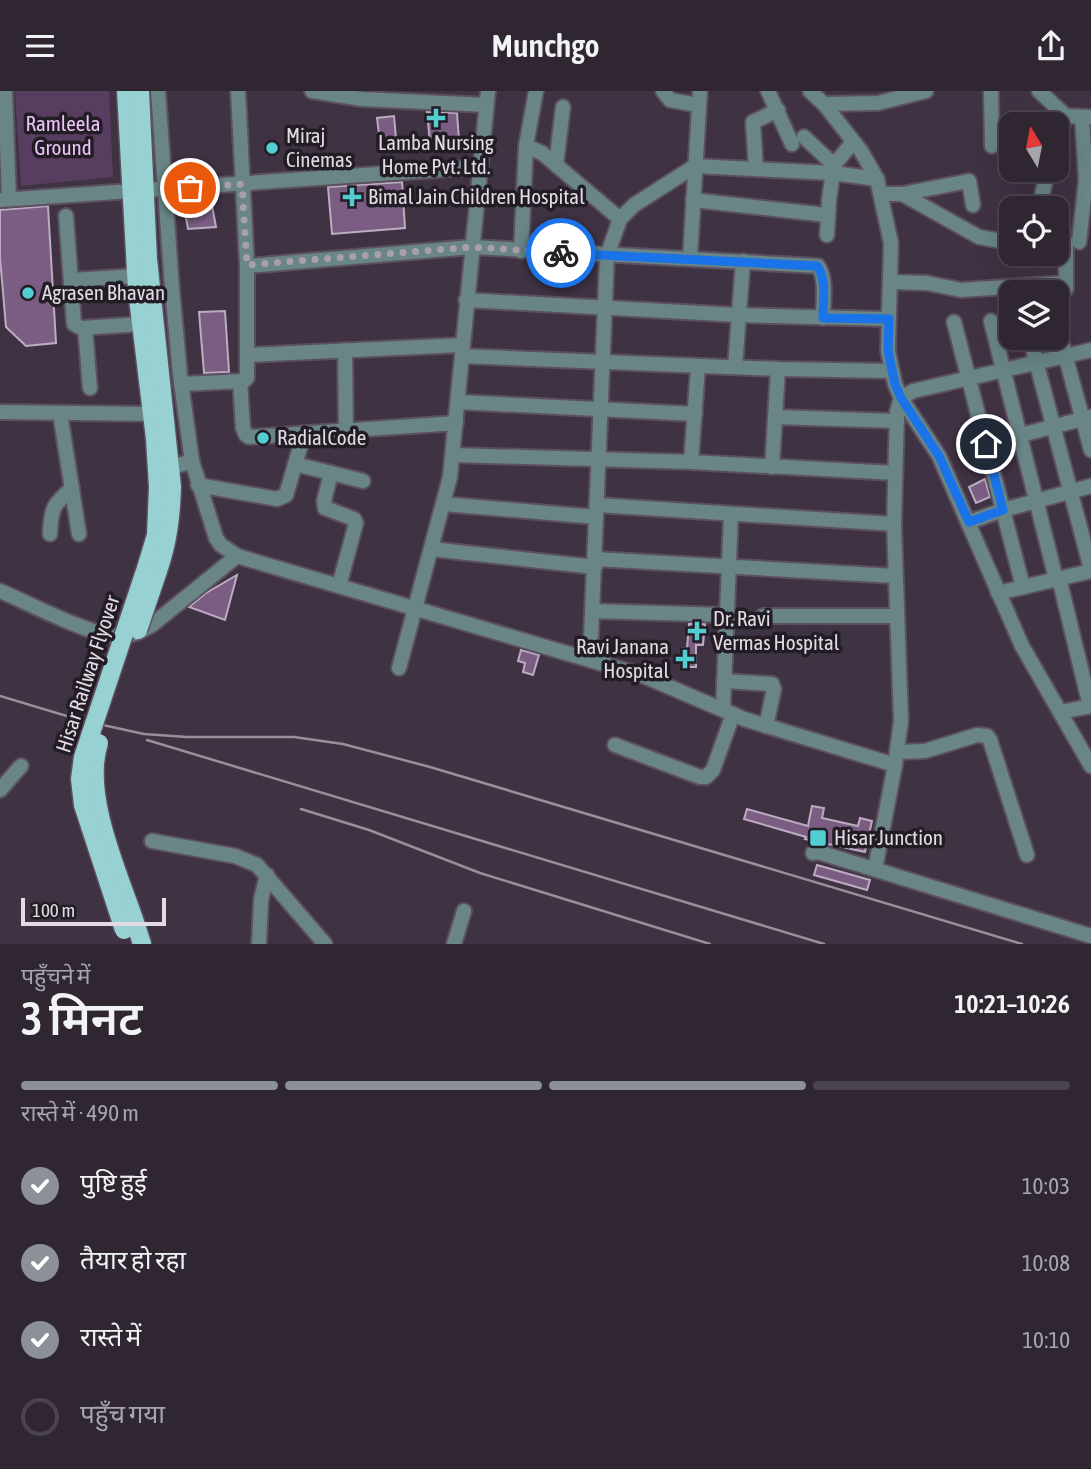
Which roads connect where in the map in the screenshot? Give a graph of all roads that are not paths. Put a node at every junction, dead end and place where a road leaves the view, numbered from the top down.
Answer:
1 (5, 91) edge
2 (126, 91) edge
3 (140, 91) edge
4 (158, 91) edge
5 (237, 91) edge
6 (312, 91) edge
7 (536, 91) edge
8 (663, 91) edge
9 (768, 91) edge
10 (810, 91) edge
11 (926, 91) edge
12 (991, 91) edge
13 (1039, 91) edge
14 (361, 95) edge
15 (402, 96) edge
16 (487, 98) edge
17 (699, 98) edge
18 (845, 98) edge
19 (824, 104) junction
20 (563, 107) dead end
21 (778, 110) junction
22 (1062, 112) edge
23 (1086, 117) edge
24 (853, 142) junction
25 (526, 146) junction
26 (992, 146) dead end
27 (556, 165) junction
28 (695, 166) junction
29 (480, 167) junction
30 (756, 169) junction
31 (834, 169) junction
32 (877, 179) junction
33 (1045, 182) edge
34 (242, 184) junction
35 (147, 191) junction
36 (881, 194) junction
37 (902, 194) junction
38 (1042, 195) dead end
39 (4, 200) edge
40 (693, 200) junction
41 (973, 205) dead end
42 (827, 215) junction
43 (66, 216) dead end
44 (620, 219) junction
45 (827, 235) dead end
46 (999, 241) edge
47 (1073, 244) edge
48 (472, 247) junction
49 (521, 251) junction
50 (607, 256) junction
51 (690, 258) junction
52 (743, 261) junction
53 (247, 265) junction
54 (136, 276) junction
55 (71, 280) junction
56 (891, 282) junction
57 (466, 300) junction
58 (605, 308) junction
59 (738, 315) junction
60 (823, 318) junction
61 (889, 319) junction
62 (990, 321) dead end
63 (954, 322) dead end
64 (141, 324) junction
65 (85, 328) junction
66 (345, 350) junction
67 (462, 350) junction
68 (1032, 350) edge
69 (1064, 350) edge
70 (1091, 350) edge
71 (248, 355) junction
72 (1066, 355) junction
73 (603, 362) junction
74 (1035, 362) junction
75 (698, 366) junction
76 (735, 367) junction
77 (778, 369) junction
78 (1001, 370) junction
79 (892, 371) junction
80 (969, 378) junction
81 (240, 381) junction
82 (181, 384) junction
83 (90, 388) dead end
84 (901, 398) junction
85 (458, 402) junction
86 (600, 409) junction
87 (0, 412) edge
88 (60, 413) junction
89 (152, 414) junction
90 (695, 414) junction
91 (775, 417) junction
92 (1087, 418) edge
93 (897, 421) junction
94 (456, 423) junction
95 (1053, 427) junction
96 (346, 431) junction
97 (304, 434) junction
98 (1019, 435) junction
99 (986, 444) junction
100 (1091, 450) edge
101 (453, 455) junction
102 (599, 460) junction
103 (191, 461) junction
104 (691, 462) junction
105 (295, 464) junction
106 (772, 467) junction
107 (170, 468) junction
108 (331, 473) junction
109 (895, 473) junction
110 (363, 481) dead end
111 (198, 485) junction
112 (1091, 486) edge
113 (72, 488) junction
114 (1071, 492) junction
115 (1037, 500) junction
116 (443, 505) junction
117 (1003, 510) junction
118 (596, 511) junction
119 (731, 514) junction
120 (969, 522) junction
121 (894, 524) junction
122 (50, 534) dead end
123 (79, 534) dead end
124 (431, 549) junction
125 (237, 556) junction
126 (595, 563) junction
127 (730, 566) junction
128 (152, 569) junction
129 (1091, 570) edge
130 (895, 576) junction
131 (1058, 578) junction
132 (339, 586) junction
133 (1023, 587) junction
134 (0, 591) edge
135 (998, 593) junction
136 (415, 608) junction
137 (592, 611) junction
138 (727, 615) junction
139 (763, 616) dead end
140 (897, 616) junction
141 (590, 660) junction
142 (399, 668) dead end
143 (724, 681) junction
144 (1091, 706) edge
145 (728, 712) junction
146 (1060, 712) junction
147 (766, 726) junction
148 (615, 745) dead end
149 (896, 758) junction
150 (22, 766) dead end
151 (1091, 767) edge
152 (0, 790) edge
153 (152, 841) dead end
154 (813, 853) dead end
155 (1027, 855) dead end
156 (875, 869) junction
157 (267, 874) junction
158 (464, 911) dead end
159 (129, 933) edge
160 (1091, 936) edge
161 (142, 944) edge
162 (259, 944) edge
163 (325, 944) edge
164 (454, 944) edge

1 - 39 street
2 - 35 main road
3 - 35 main road
4 - 35 street
5 - 34 street
6 - 14 street
7 - 25 street
8 - 17 street
9 - 21 street
10 - 19 street
11 - 18 street
12 - 26 street
13 - 22 street
14 - 15 street
15 - 16 street
16 - 29 street
17 - 28 street
18 - 19 street
19 - 24 street
20 - 27 street
21 - 30 street
21 - 31 street
23 - 47 street
24 - 31 street
24 - 32 street
25 - 27 street
25 - 49 street
27 - 44 street
28 - 30 street
28 - 40 street
28 - 44 street
29 - 34 street
29 - 48 street
30 - 31 street
31 - 32 street
31 - 42 street
32 - 36 street
33 - 38 street
34 - 35 street
34 - 53 street
35 - 39 street
35 - 54 main road, Hisar Railway Flyover
35 - 82 street
35 - 107 main road, Hisar Railway Flyover
36 - 37 street
36 - 56 street
37 - 41 street
37 - 46 street
40 - 42 street
40 - 51 street
42 - 45 street
43 - 55 street
44 - 50 street
47 - 56 street
48 - 49 street
48 - 53 street
48 - 57 street
49 - 50 street
50 - 51 street
50 - 58 street
51 - 52 street
52 - 59 street
52 - 60 street
53 - 71 street
54 - 55 street
54 - 64 main road, Hisar Railway Flyover
55 - 65 street
56 - 61 street
57 - 58 street
57 - 67 street
58 - 59 street
58 - 73 street
59 - 60 street
59 - 76 street
60 - 61 street
61 - 79 street
62 - 78 street
63 - 80 street
64 - 65 street
64 - 89 main road, Hisar Railway Flyover
65 - 83 street
66 - 67 street
66 - 71 street
66 - 96 street
67 - 73 street
67 - 85 street
68 - 74 street
69 - 72 street
70 - 72 street
71 - 81 street
72 - 74 street
72 - 92 street
73 - 75 street
73 - 86 street
74 - 78 street
74 - 95 street
75 - 76 street
75 - 90 street
76 - 77 street
77 - 79 street
77 - 91 street
78 - 80 street
78 - 98 street
79 - 84 street
80 - 84 street
80 - 99 street
81 - 82 street
81 - 97 street
82 - 103 street
84 - 93 street
84 - 120 street
85 - 86 street
85 - 94 street
86 - 90 street
86 - 102 street
87 - 88 street
88 - 89 street
88 - 113 street
89 - 128 main road, Hisar Railway Flyover
90 - 104 street
91 - 93 street
91 - 106 street
92 - 95 street
92 - 100 street
93 - 109 street
94 - 96 street
94 - 101 street
95 - 98 street
95 - 114 street
96 - 97 street
97 - 105 street
98 - 99 street
98 - 115 street
99 - 117 street
101 - 102 street
101 - 116 street
102 - 104 street
102 - 118 street
103 - 107 street
103 - 111 street
104 - 106 street
105 - 108 street
105 - 111 street
106 - 109 street
107 - 128 main road, Hisar Railway Flyover
108 - 110 street
108 - 132 street
109 - 121 street
111 - 125 street
112 - 114 street
113 - 122 street
113 - 123 street
114 - 115 street
114 - 129 street
115 - 117 street
115 - 131 street
116 - 118 street
116 - 124 street
117 - 120 street
117 - 133 street
118 - 119 street
118 - 126 street
119 - 121 street
119 - 127 street
120 - 135 street
121 - 130 street
124 - 126 street
124 - 136 street
125 - 132 street
125 - 134 street
126 - 127 street
126 - 137 street
127 - 130 street
127 - 138 street
128 - 159 main road, Hisar Railway Flyover, bridge
129 - 131 street
130 - 140 street
131 - 133 street
131 - 144 street
132 - 136 street
133 - 135 street
135 - 146 street
136 - 141 street
136 - 142 street
137 - 138 street
137 - 141 street
138 - 143 street
139 - 140 street
140 - 149 street
141 - 145 street
143 - 145 street
143 - 147 street
144 - 146 street
145 - 147 street
145 - 148 street
146 - 151 street
147 - 149 street
149 - 155 street
149 - 156 street
150 - 152 street
153 - 157 street
154 - 156 street
156 - 160 street
157 - 162 street
157 - 163 street
158 - 164 street
159 - 161 main road, Hisar Railway Flyover

